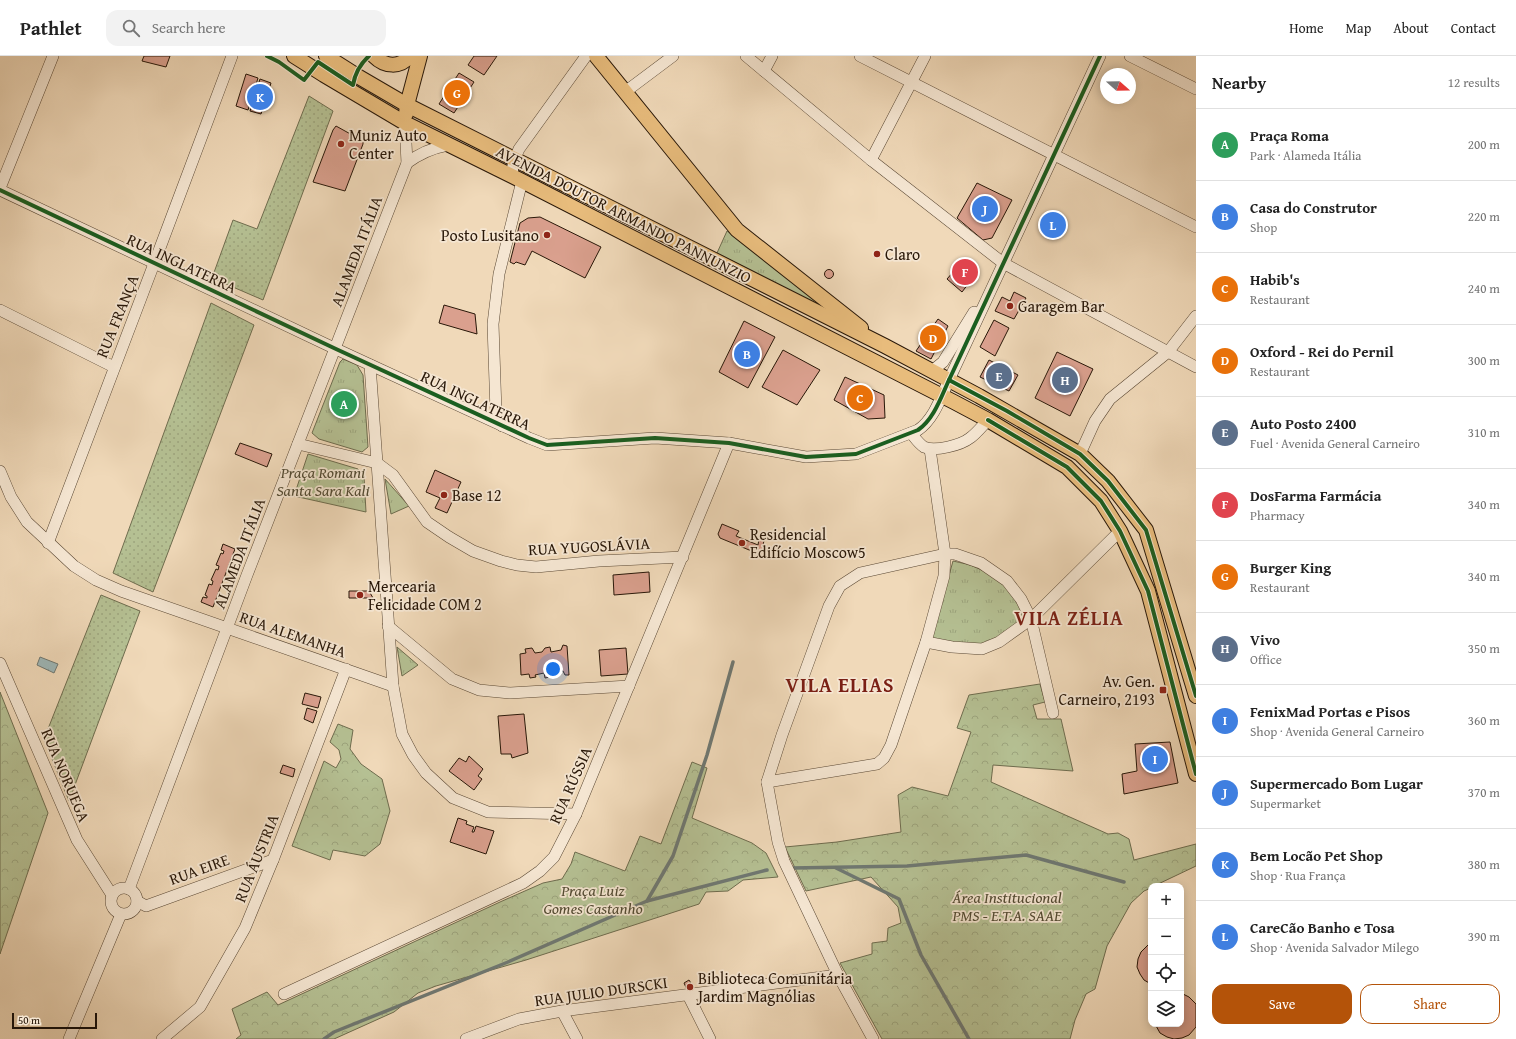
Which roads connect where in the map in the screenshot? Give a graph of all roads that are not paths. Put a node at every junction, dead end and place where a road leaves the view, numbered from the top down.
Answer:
1 (53, 56) edge
2 (232, 56) edge
3 (294, 56) edge
4 (374, 56) edge
5 (410, 56) edge
6 (420, 56) edge
7 (586, 56) edge
8 (596, 56) edge
9 (673, 56) edge
10 (746, 56) edge
11 (772, 56) edge
12 (860, 56) edge
13 (925, 56) edge
14 (1100, 56) edge
15 (1130, 56) edge
16 (333, 58) edge
17 (764, 71) junction
18 (324, 75) junction
19 (911, 82) junction
20 (1196, 89) edge
21 (625, 92) junction
22 (407, 105) junction
23 (405, 123) junction
24 (448, 144) junction
25 (1054, 154) junction
26 (514, 159) junction
27 (871, 160) junction
28 (407, 163) junction
29 (517, 178) junction
30 (0, 189) edge
31 (1196, 227) edge
32 (155, 264) junction
33 (1003, 264) junction
34 (0, 310) edge
35 (1196, 316) edge
36 (885, 346) junction
37 (336, 349) junction
38 (1168, 352) junction
39 (370, 365) junction
40 (114, 367) junction
41 (1196, 367) edge
42 (932, 371) junction
43 (949, 380) junction
44 (942, 396) junction
45 (988, 420) junction
46 (502, 426) junction
47 (911, 433) junction
48 (730, 443) junction
49 (298, 444) junction
50 (930, 449) junction
51 (1080, 454) junction
52 (377, 463) junction
53 (0, 471) edge
54 (1120, 532) junction
55 (48, 543) junction
56 (945, 554) junction
57 (683, 558) junction
58 (1031, 619) junction
59 (388, 626) junction
60 (228, 628) junction
61 (926, 642) junction
62 (0, 663) edge
63 (346, 669) junction
64 (393, 686) junction
65 (629, 686) junction
66 (1196, 696) edge
67 (1053, 713) dead end
68 (1196, 774) edge
69 (767, 782) junction
70 (576, 814) junction
71 (273, 860) junction
72 (128, 889) junction
73 (112, 895) junction
74 (137, 901) junction
75 (121, 914) junction
76 (838, 975) junction
77 (284, 994) dead end
78 (688, 995) junction
79 (562, 1011) junction
80 (69, 1039) edge
81 (162, 1039) edge
82 (466, 1039) edge
83 (577, 1039) edge
84 (710, 1039) edge
85 (872, 1039) edge

1 - 30 street
2 - 32 street, RUA FRANÇA
3 - 18 main road, AVENIDA DOUTOR ARMANDO PANNUNZIO
4 - 5 main road
6 - 22 main road
7 - 26 street
8 - 21 main road
9 - 21 street
10 - 17 street
11 - 17 street
12 - 19 street
13 - 19 street
14 - 25 street
15 - 20 street
16 - 18 main road
16 - 22 main road, AVENIDA DOUTOR ARMANDO PANNUNZIO
17 - 27 street
18 - 23 main road, AVENIDA DOUTOR ARMANDO PANNUNZIO
19 - 25 street
19 - 27 street
21 - 36 main road
22 - 23 main road
22 - 26 main road, AVENIDA DOUTOR ARMANDO PANNUNZIO
23 - 24 main road, AVENIDA DOUTOR ARMANDO PANNUNZIO
23 - 28 street, ALAMEDA ITÁLIA
24 - 28 street
24 - 29 main road, AVENIDA DOUTOR ARMANDO PANNUNZIO
25 - 31 street
25 - 33 street
26 - 29 street
26 - 36 main road, AVENIDA DOUTOR ARMANDO PANNUNZIO
27 - 33 street
28 - 37 street, ALAMEDA ITÁLIA
29 - 44 main road, AVENIDA DOUTOR ARMANDO PANNUNZIO
29 - 46 street
30 - 32 street, RUA INGLATERRA
32 - 37 street, RUA INGLATERRA
32 - 40 street, RUA FRANÇA
33 - 38 street
33 - 42 street
33 - 43 street, RUA INGLATERRA
34 - 40 street
35 - 38 street
36 - 42 main road, AVENIDA DOUTOR ARMANDO PANNUNZIO
37 - 39 street, RUA INGLATERRA
37 - 49 street, ALAMEDA ITÁLIA
38 - 41 street
38 - 51 street
39 - 46 street, RUA INGLATERRA
39 - 52 street
40 - 55 street, RUA FRANÇA
42 - 43 main road, AVENIDA DOUTOR ARMANDO PANNUNZIO
43 - 44 street, RUA INGLATERRA
43 - 51 main road, AVENIDA DOUTOR ARMANDO PANNUNZIO
44 - 45 main road, AVENIDA DOUTOR ARMANDO PANNUNZIO
44 - 47 street, RUA INGLATERRA
45 - 50 street
45 - 54 main road, AVENIDA DOUTOR ARMANDO PANNUNZIO
46 - 48 street, RUA INGLATERRA
47 - 48 street, RUA INGLATERRA
47 - 50 street
48 - 57 street, RUA RÚSSIA
49 - 52 street, RUA YUGOSLÁVIA
49 - 60 street, ALAMEDA ITÁLIA
50 - 56 street
51 - 66 main road, AVENIDA DOUTOR ARMANDO PANNUNZIO
52 - 57 street, RUA YUGOSLÁVIA
52 - 59 street
53 - 55 street, RUA ALEMANHA
54 - 58 street
54 - 68 main road, AVENIDA DOUTOR ARMANDO PANNUNZIO
55 - 60 street, RUA ALEMANHA
56 - 58 street
56 - 61 street
56 - 69 street
57 - 65 street, RUA RÚSSIA
58 - 61 street
58 - 67 street
59 - 64 street
59 - 65 street
60 - 63 street, RUA ALEMANHA
60 - 72 street, ALAMEDA ITÁLIA
61 - 69 street
62 - 73 street, RUA NORUEGA
63 - 64 street, RUA ALEMANHA
63 - 71 street, RUA ÁUSTRIA
64 - 70 street
65 - 70 street, RUA RÚSSIA
69 - 76 street
70 - 77 street, RUA RÚSSIA
71 - 74 street, RUA EIRE
71 - 81 street, RUA ÁUSTRIA
72 - 73 street
72 - 74 street
73 - 75 street
74 - 75 street
75 - 80 street
76 - 78 street, RUA JULIO DURSCKI
76 - 85 street
78 - 79 street, RUA JULIO DURSCKI
78 - 84 street
79 - 82 street, RUA JULIO DURSCKI
79 - 83 street

